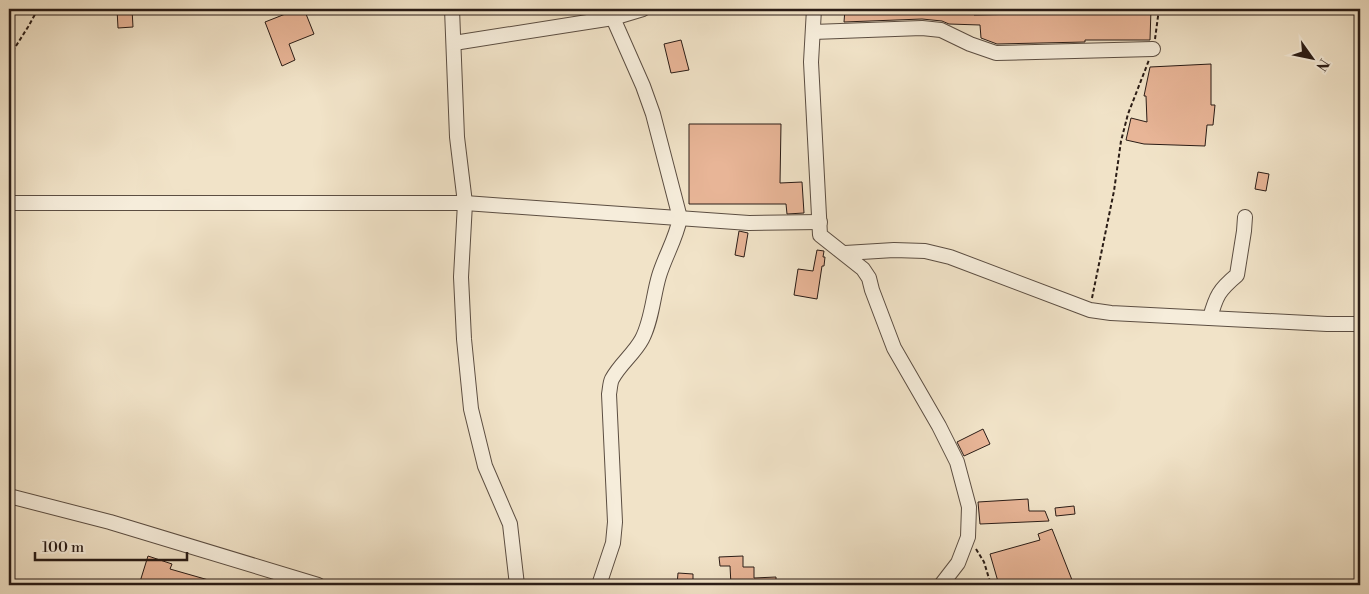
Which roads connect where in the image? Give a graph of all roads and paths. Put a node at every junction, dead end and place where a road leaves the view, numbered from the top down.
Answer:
1 (38, 9) edge
2 (452, 9) edge
3 (643, 9) edge
4 (814, 9) edge
5 (1159, 9) edge
6 (613, 13) edge
7 (813, 32) junction
8 (454, 44) junction
9 (1153, 49) junction
10 (9, 57) edge
11 (9, 203) edge
12 (465, 203) junction
13 (1245, 217) dead end
14 (680, 218) junction
15 (820, 222) junction
16 (845, 253) junction
17 (1090, 310) junction
18 (1210, 318) junction
19 (1360, 324) edge
20 (9, 496) edge
21 (968, 537) junction
22 (318, 585) edge
23 (517, 585) edge
24 (599, 585) edge
25 (941, 585) edge
26 (991, 585) edge

1 - 10 path
2 - 8 street
3 - 6 street
4 - 7 street
5 - 9 path
6 - 8 street
6 - 14 street
7 - 9 street
7 - 15 street
8 - 12 street
9 - 17 path
11 - 12 street
12 - 14 street
12 - 23 street
13 - 18 street
14 - 15 street
14 - 24 street
15 - 16 street
16 - 17 street
16 - 21 street
17 - 18 street
18 - 19 street
20 - 22 street
21 - 25 street
21 - 26 path

